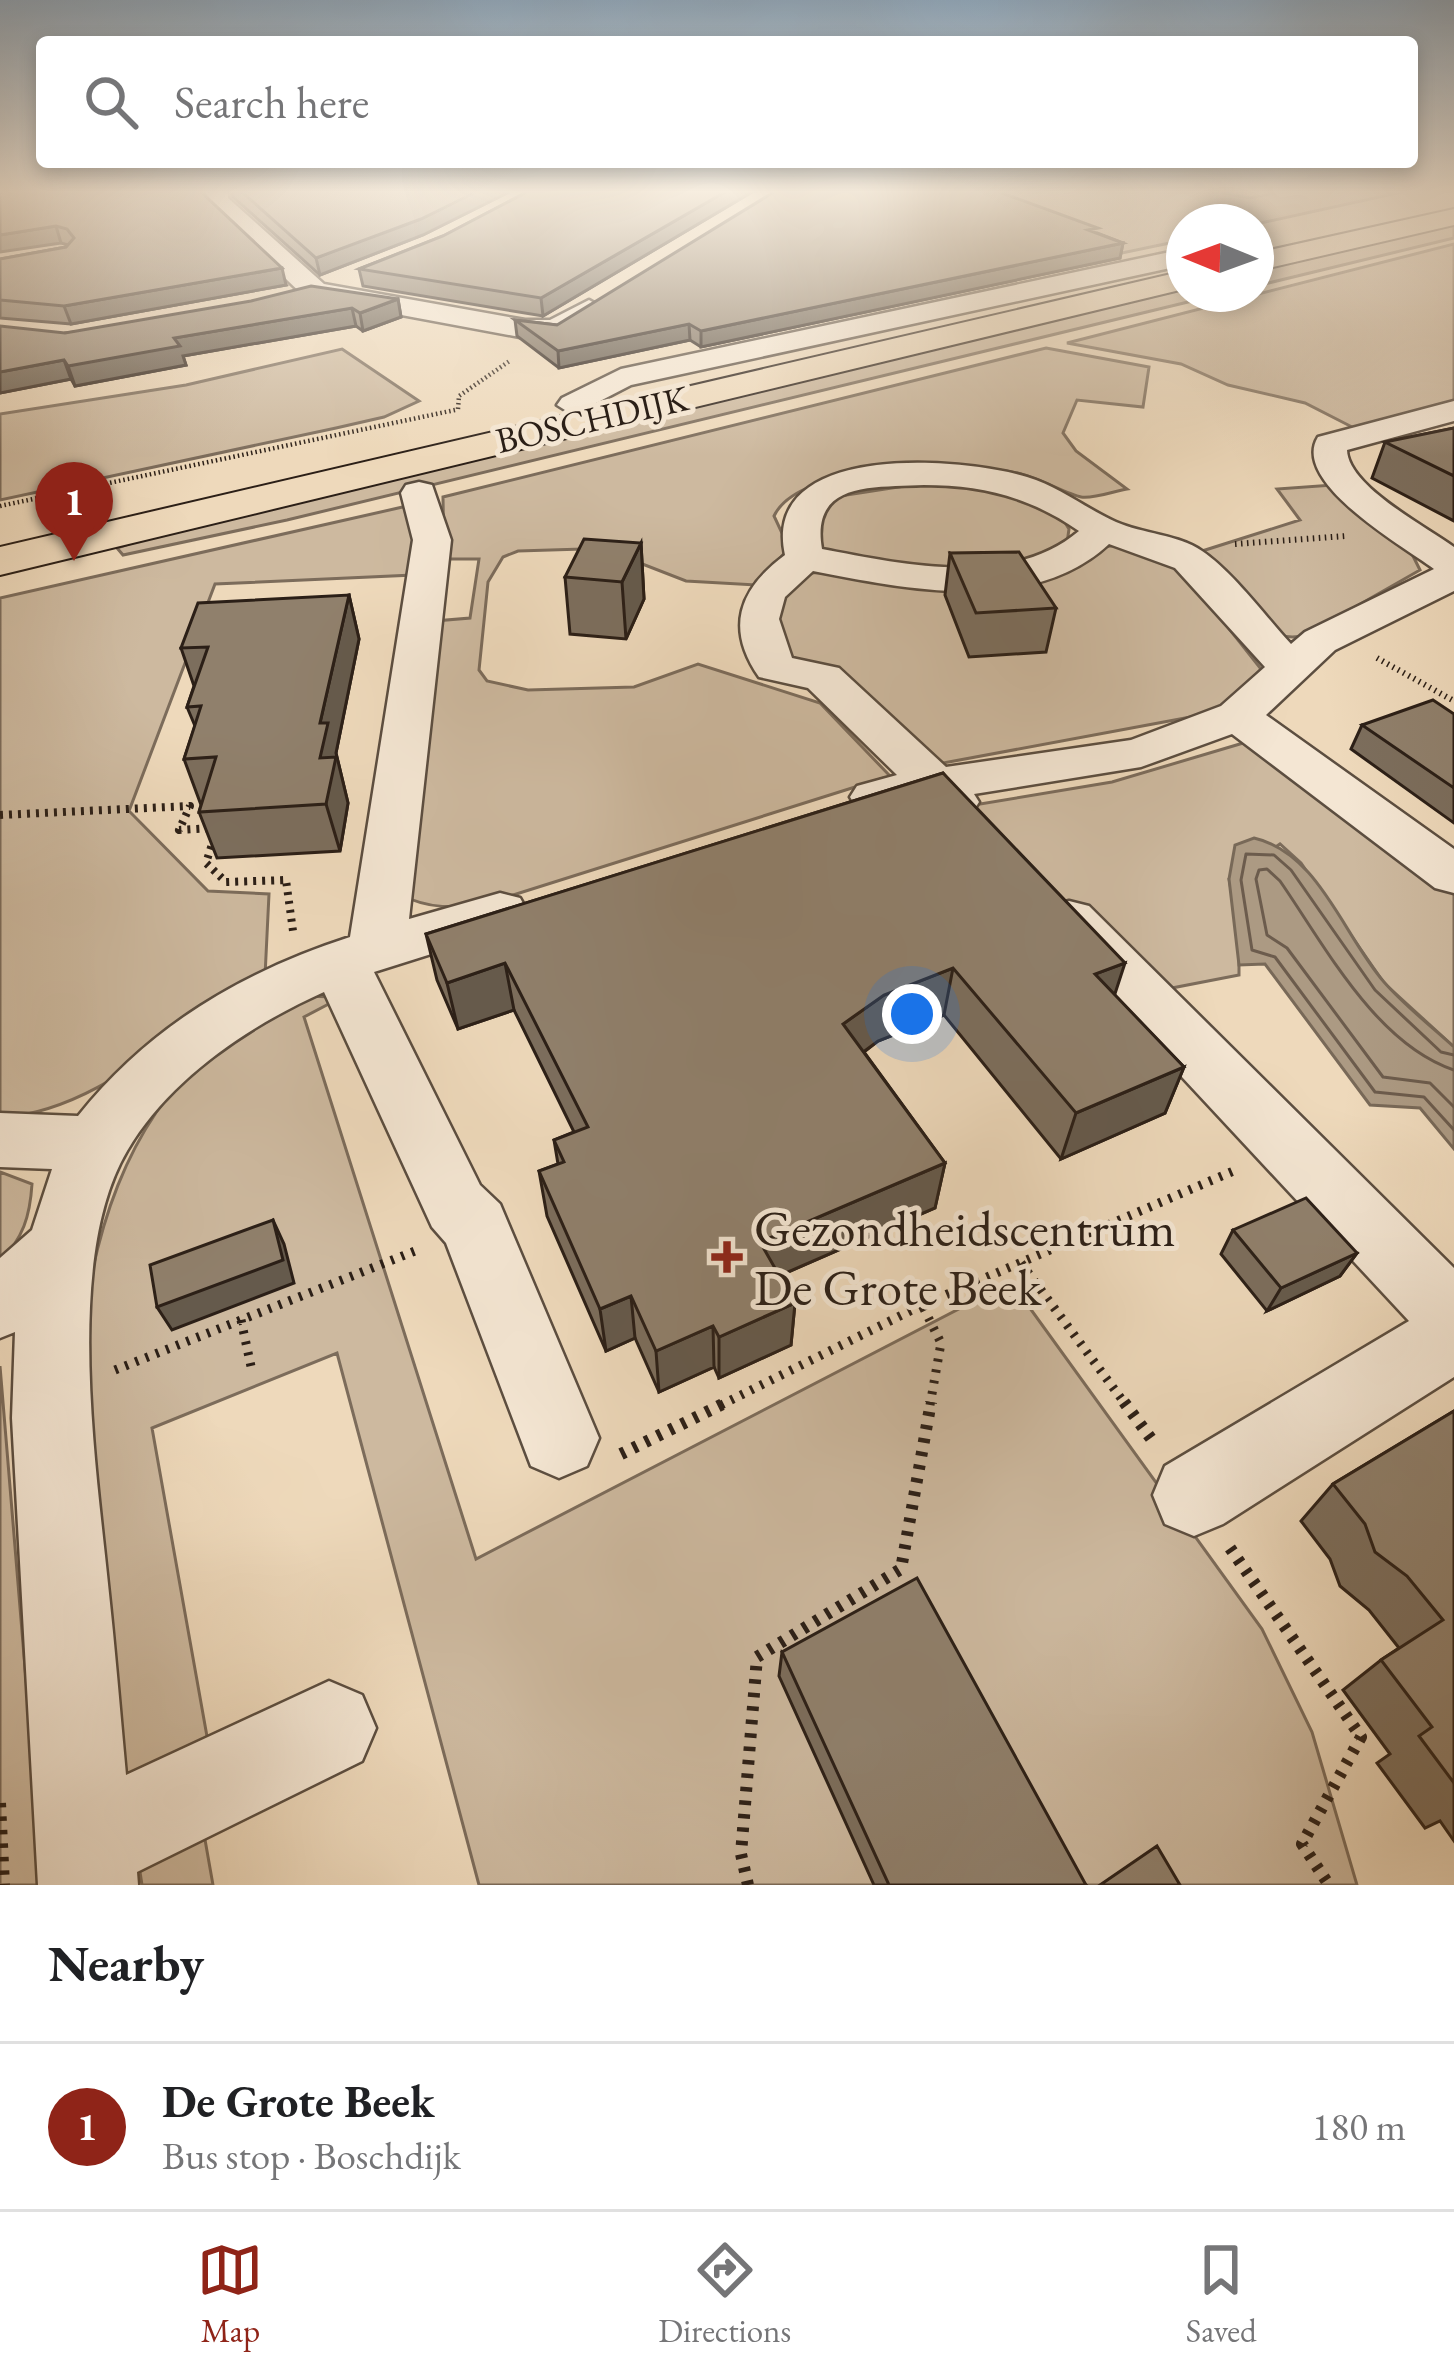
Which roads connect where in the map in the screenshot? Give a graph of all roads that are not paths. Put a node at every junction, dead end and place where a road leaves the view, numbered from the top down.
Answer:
1 (303, 280) edge
2 (343, 280) edge
3 (1077, 280) edge
4 (1123, 280) edge
5 (1166, 284) edge
6 (315, 291) junction
7 (616, 291) edge
8 (275, 302) edge
9 (574, 405) junction
10 (1454, 411) edge
11 (419, 493) dead end
12 (1102, 530) junction
13 (0, 531) edge
14 (805, 558) junction
15 (0, 561) edge
16 (1454, 565) edge
17 (1454, 575) edge
18 (1290, 668) junction
19 (1237, 716) junction
20 (937, 784) junction
21 (835, 810) edge
22 (1454, 875) edge
23 (538, 901) edge
24 (340, 965) junction
25 (0, 1140) edge
26 (96, 1144) junction
27 (60, 1250) junction
28 (0, 1304) edge
29 (1454, 1318) edge
30 (1454, 1335) edge
31 (559, 1438) road end
32 (1194, 1495) road end
33 (328, 1728) dead end
34 (59, 1872) edge

1 - 6 street
2 - 6 street
3 - 9 street, BOSCHDIJK
4 - 9 main road, BOSCHDIJK
5 - 15 main road, BOSCHDIJK
6 - 7 street
6 - 8 street
9 - 13 main road, BOSCHDIJK
10 - 16 street
11 - 24 street
12 - 14 street
12 - 14 street
12 - 18 street
14 - 20 street
17 - 18 street
18 - 19 street
19 - 20 street
19 - 22 street
20 - 21 street
20 - 29 street
23 - 24 street
24 - 26 street
24 - 31 street
25 - 26 street
26 - 27 street
27 - 28 street
27 - 34 street
30 - 32 street
33 - 34 street

